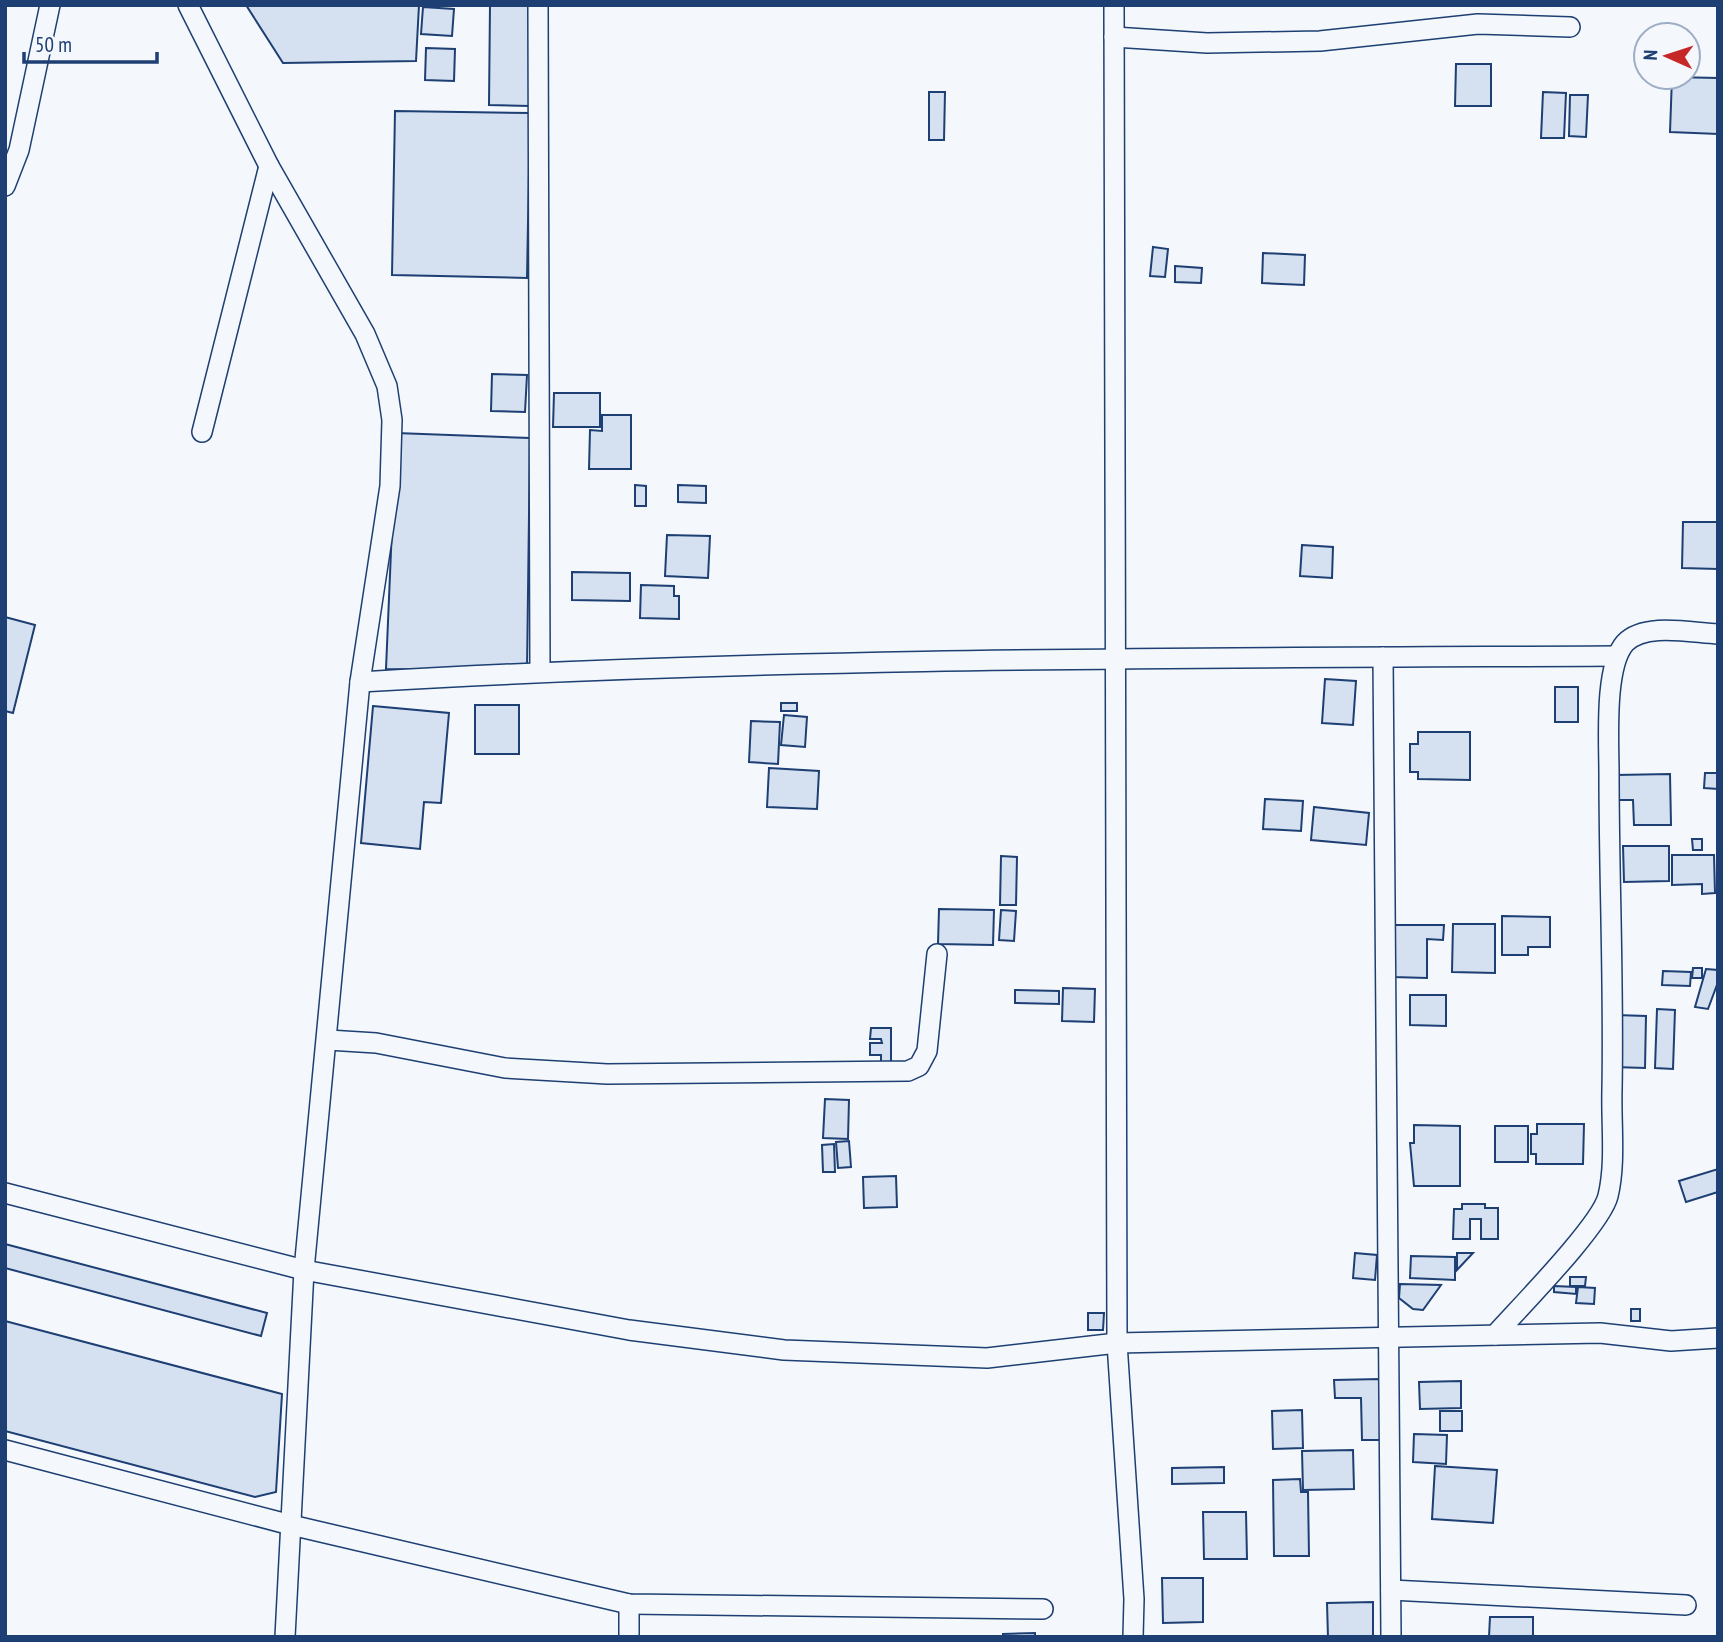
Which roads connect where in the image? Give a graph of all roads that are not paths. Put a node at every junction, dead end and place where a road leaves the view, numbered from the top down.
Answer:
1 (50, 5) edge
2 (188, 5) edge
3 (538, 5) edge
4 (1114, 5) edge
5 (1570, 27) dead end
6 (1114, 37) junction
7 (269, 166) junction
8 (5, 186) edge
9 (202, 432) dead end
10 (1718, 634) edge
11 (1617, 656) junction
12 (1383, 657) junction
13 (1117, 659) junction
14 (540, 671) junction
15 (360, 682) junction
16 (937, 954) dead end
17 (328, 1040) junction
18 (5, 1193) edge
19 (304, 1270) junction
20 (1496, 1335) junction
21 (1390, 1337) junction
22 (1718, 1338) edge
23 (1117, 1343) junction
24 (5, 1450) edge
25 (291, 1525) junction
26 (1391, 1590) junction
27 (629, 1604) junction
28 (1686, 1605) dead end
29 (1043, 1609) dead end
30 (285, 1637) edge
31 (629, 1637) edge
32 (1133, 1637) edge
33 (1391, 1637) edge

1 - 8 street
2 - 7 street
3 - 14 street
4 - 6 street
5 - 6 street
6 - 13 street
7 - 9 street
7 - 15 street
10 - 11 street
11 - 12 street
11 - 20 street
12 - 13 street
12 - 21 street
13 - 14 street
13 - 23 street
14 - 15 street
15 - 17 street
16 - 17 street
17 - 19 street
18 - 19 street
19 - 23 street
19 - 25 street
20 - 21 street
20 - 22 street
21 - 23 street
21 - 26 street
23 - 32 street
24 - 25 street
25 - 27 street
25 - 30 street
26 - 28 street
26 - 33 street
27 - 29 street
27 - 31 street

